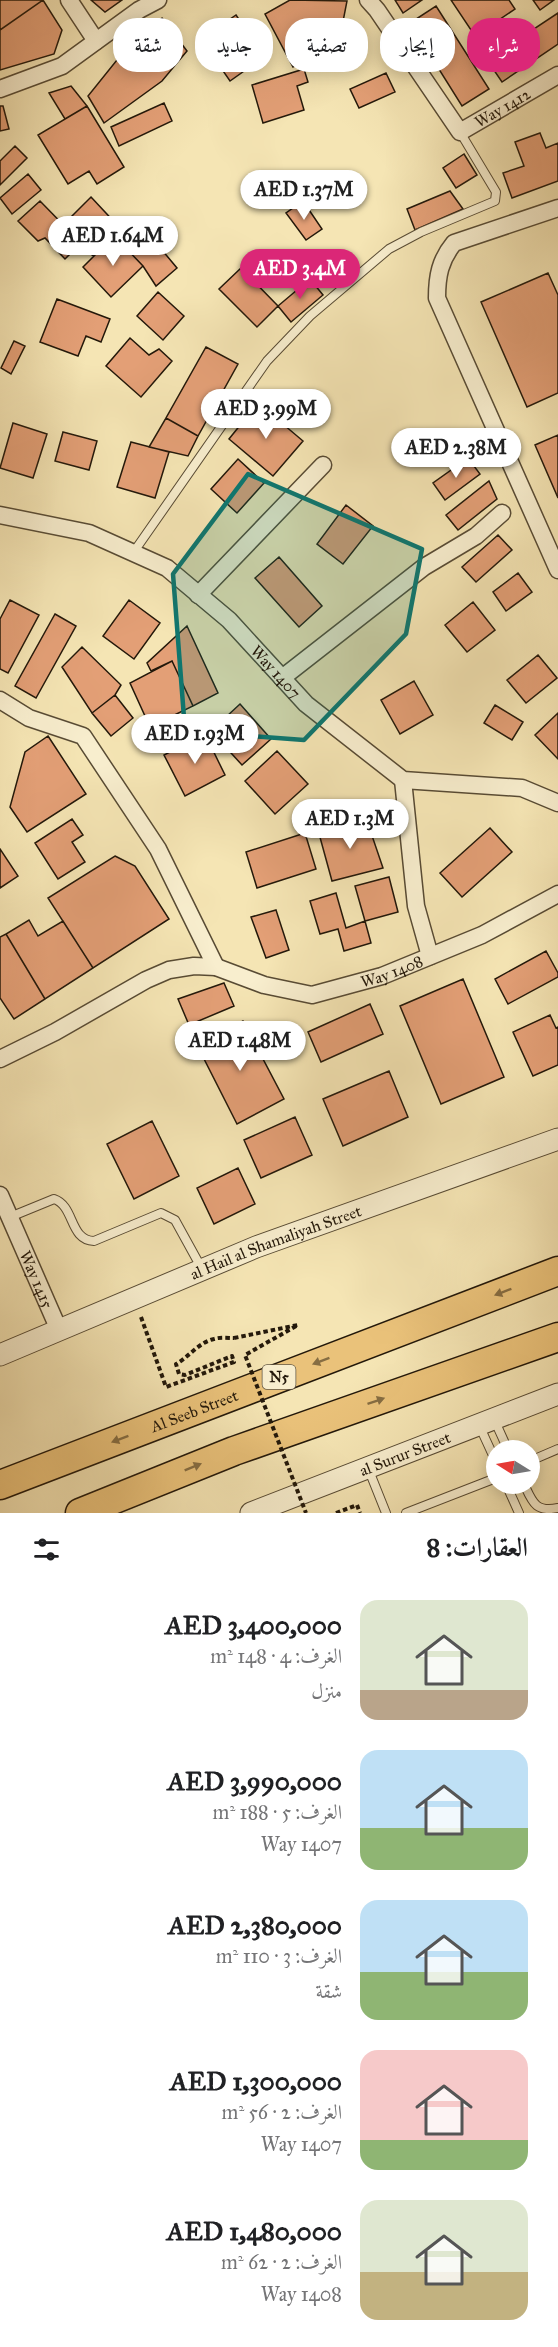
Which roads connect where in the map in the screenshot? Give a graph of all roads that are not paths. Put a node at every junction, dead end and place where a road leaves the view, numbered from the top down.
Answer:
1 (69, 0) edge
2 (158, 0) edge
3 (368, 0) edge
4 (96, 41) junction
5 (558, 75) edge
6 (0, 89) edge
7 (460, 132) junction
8 (558, 208) edge
9 (324, 465) dead end
10 (502, 513) dead end
11 (0, 515) edge
12 (133, 553) junction
13 (558, 570) edge
14 (198, 595) junction
15 (282, 678) junction
16 (0, 700) edge
17 (403, 780) junction
18 (558, 803) edge
19 (558, 894) edge
20 (430, 956) junction
21 (216, 967) junction
22 (0, 1059) edge
23 (558, 1139) edge
24 (0, 1195) edge
25 (10, 1217) junction
26 (202, 1269) junction
27 (558, 1271) edge
28 (59, 1330) junction
29 (558, 1337) edge
30 (0, 1355) edge
31 (558, 1394) edge
32 (487, 1422) junction
33 (491, 1440) edge
34 (500, 1440) edge
35 (558, 1449) edge
36 (540, 1457) edge
37 (368, 1468) junction
38 (486, 1482) edge
39 (0, 1485) edge
40 (510, 1494) edge
41 (529, 1494) edge
42 (558, 1508) edge
43 (80, 1513) edge
44 (251, 1513) edge
45 (386, 1513) edge
46 (406, 1513) edge
47 (519, 1513) edge

1 - 4 street
2 - 4 street
3 - 7 street, Way 1412
4 - 6 street
5 - 7 street, Way 1412
7 - 12 lane
8 - 13 street
9 - 14 street
10 - 15 street
11 - 12 street, Way 1407
12 - 14 street, Way 1407
14 - 15 street, Way 1407
15 - 17 street, Way 1407
16 - 21 street
17 - 18 street
17 - 20 street
19 - 20 street, Way 1408
20 - 21 street, Way 1408
21 - 22 street, Way 1408
23 - 26 street, al Hail al Shamaliyah Street
24 - 25 street, Way 1415
25 - 26 lane
25 - 28 street, Way 1415
26 - 28 street, al Hail al Shamaliyah Street
27 -> 39 highway, Al Seeb Street / N5
28 - 30 street, al Hail al Shamaliyah Street
43 -> 29 highway
31 - 32 street, al Surur Street
32 - 33 lane
32 - 34 lane
32 - 37 street, al Surur Street
35 - 36 lane
37 - 44 street, al Surur Street
37 - 45 lane
38 - 46 lane
40 - 47 lane
41 - 42 lane

